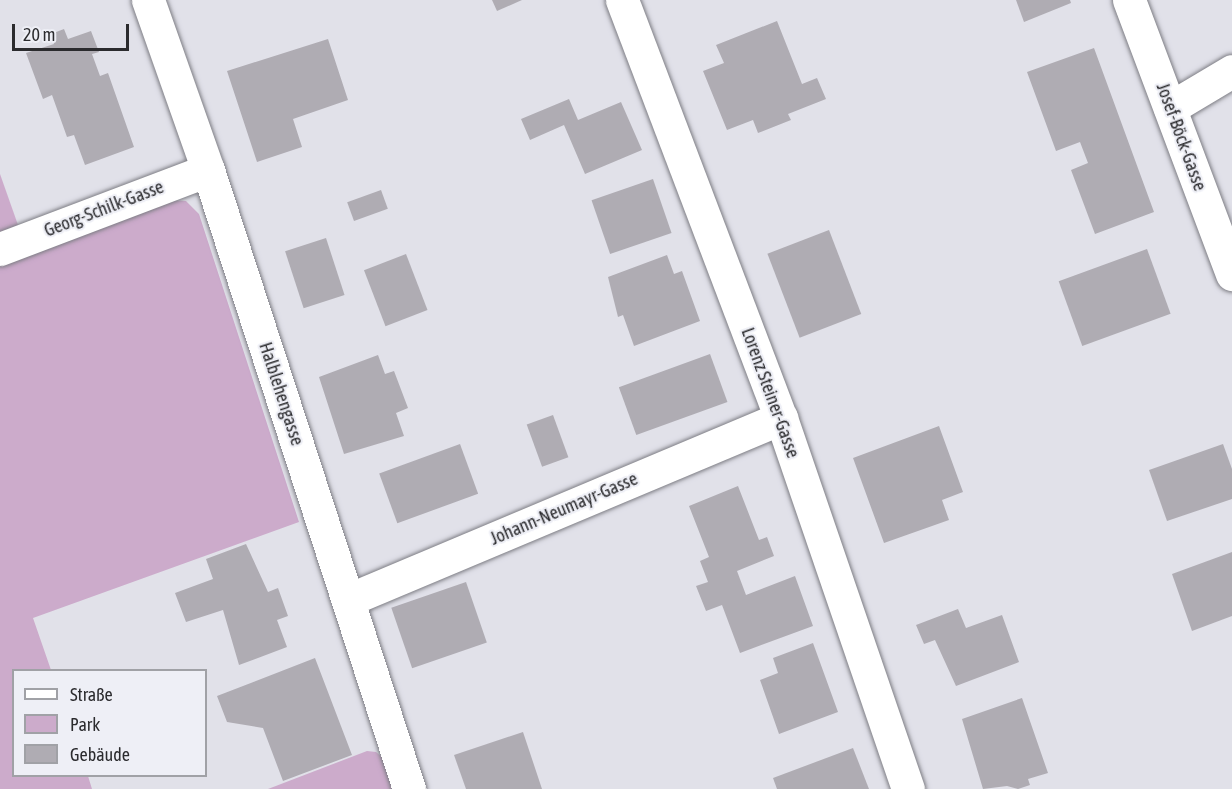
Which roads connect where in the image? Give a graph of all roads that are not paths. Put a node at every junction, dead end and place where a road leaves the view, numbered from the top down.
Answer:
1 (148, 0) edge
2 (622, 0) edge
3 (1129, 0) edge
4 (1232, 70) edge
5 (1170, 108) junction
6 (208, 170) junction
7 (0, 249) edge
8 (1232, 274) edge
9 (781, 418) junction
10 (348, 600) junction
11 (409, 789) edge
12 (908, 789) edge

1 - 6 street, Halblehengasse
2 - 9 street, Lorenz Steiner-Gasse
3 - 5 street, Josef-Böck-Gasse
4 - 5 street
5 - 8 street, Josef-Böck-Gasse
6 - 7 street, Georg-Schilk-Gasse
6 - 10 street, Halblehengasse
9 - 10 street, Johann-Neumayr-Gasse
9 - 12 street, Lorenz Steiner-Gasse
10 - 11 street, Halblehengasse

